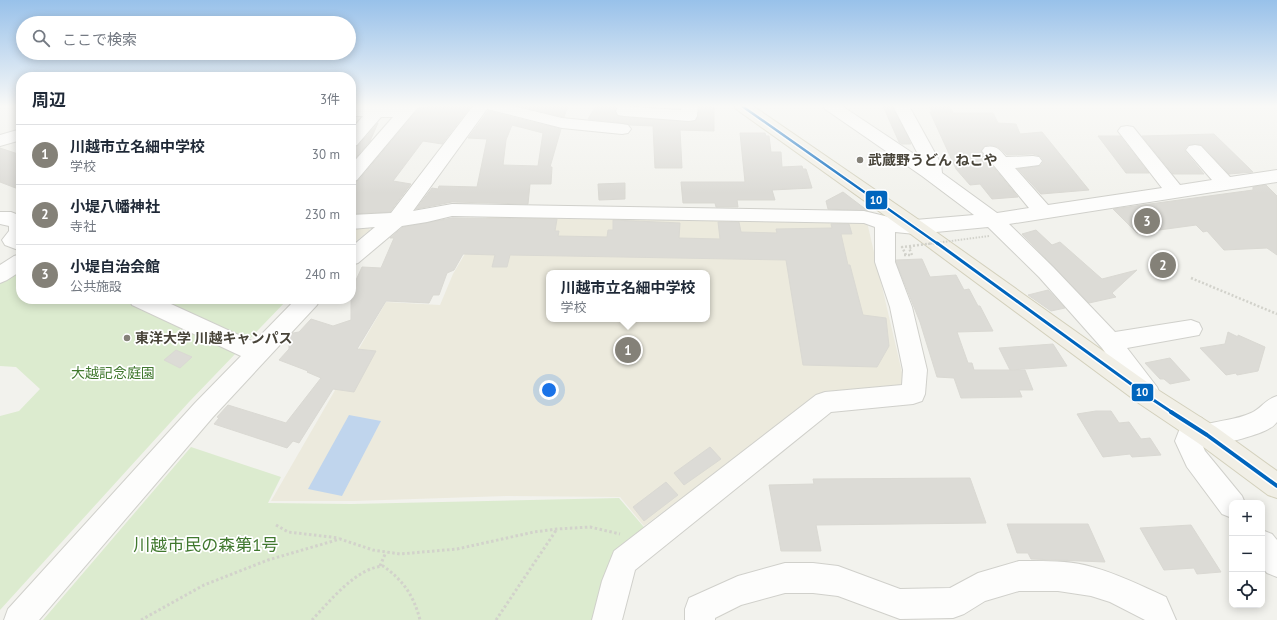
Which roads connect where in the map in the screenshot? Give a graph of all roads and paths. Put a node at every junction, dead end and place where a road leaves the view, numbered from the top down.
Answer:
1 (386, 135) edge
2 (459, 135) edge
3 (783, 135) edge
4 (873, 135) edge
5 (916, 135) edge
6 (1130, 135) edge
7 (16, 136) edge
8 (0, 142) edge
9 (1195, 150) dead end
10 (1033, 161) dead end
11 (356, 170) edge
12 (933, 176) junction
13 (1277, 176) edge
14 (1225, 183) junction
15 (1175, 191) junction
16 (1043, 212) junction
17 (0, 218) edge
18 (396, 220) junction
19 (16, 222) edge
20 (356, 222) edge
21 (885, 223) junction
22 (915, 227) junction
23 (991, 228) junction
24 (356, 254) edge
25 (906, 255) dead end
26 (16, 264) edge
27 (0, 275) edge
28 (1191, 278) dead end
29 (151, 304) edge
30 (304, 304) edge
31 (1277, 314) edge
32 (1191, 329) dead end
33 (1110, 342) junction
34 (257, 353) junction
35 (1149, 397) junction
36 (1277, 406) edge
37 (1200, 431) junction
38 (1277, 486) edge
39 (1229, 501) edge
40 (276, 525) dead end
41 (557, 529) junction
42 (624, 535) dead end
43 (340, 539) junction
44 (1265, 548) edge
45 (386, 552) junction
46 (1277, 563) edge
47 (379, 566) junction
48 (19, 620) edge
49 (141, 620) edge
50 (312, 620) edge
51 (420, 620) edge
52 (496, 620) edge
53 (608, 620) edge
54 (700, 620) edge
55 (1161, 620) edge

1 - 11 street
2 - 18 street
3 - 22 main road
4 - 12 street
5 - 12 street
6 - 15 street
7 - 8 street
9 - 14 street
10 - 16 street
12 - 23 street
13 - 14 street
14 - 15 street
15 - 16 street
16 - 23 street
17 - 19 street
18 - 20 street
18 - 21 street
18 - 24 street
21 - 22 street
21 - 53 street
22 - 23 street
22 - 35 main road
23 - 25 path, bridge
23 - 33 street
26 - 27 street
28 - 31 path
29 - 34 street
30 - 34 street
32 - 33 street
33 - 35 street
34 - 48 street
35 - 37 main road
36 - 37 street
37 - 38 main road
37 - 39 street
40 - 43 path
41 - 42 path
41 - 45 path
41 - 52 path
43 - 45 path
43 - 49 path
44 - 46 street
45 - 47 path
47 - 50 path
47 - 51 path
54 - 55 street

